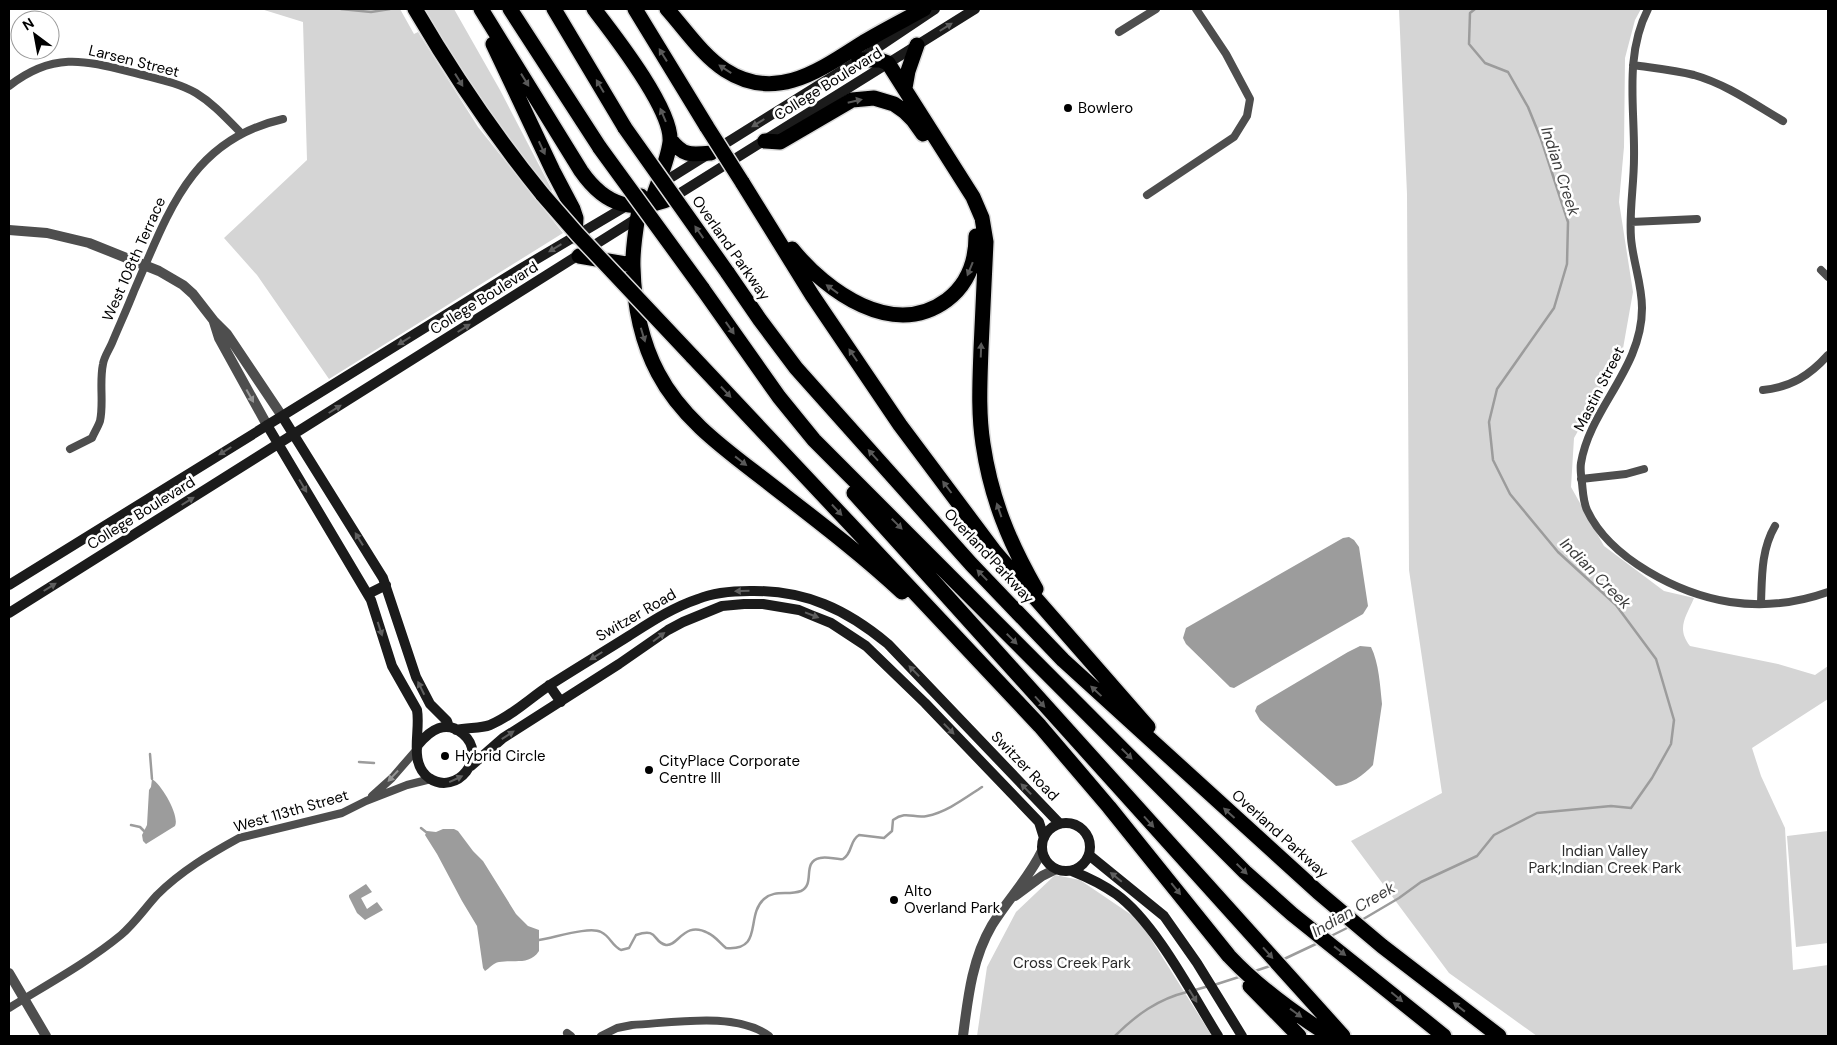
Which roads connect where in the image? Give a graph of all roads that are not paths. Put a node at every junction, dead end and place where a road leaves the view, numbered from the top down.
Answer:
1 (415, 9) edge
2 (476, 9) edge
3 (481, 9) edge
4 (510, 9) edge
5 (554, 9) edge
6 (594, 9) edge
7 (635, 9) edge
8 (667, 9) edge
9 (924, 9) edge
10 (936, 9) edge
11 (975, 9) edge
12 (1156, 9) edge
13 (1196, 9) edge
14 (1648, 9) edge
15 (1118, 32) dead end
16 (917, 45) junction
17 (859, 60) junction
18 (888, 64) junction
19 (1633, 65) junction
20 (9, 86) edge
21 (905, 88) junction
22 (283, 119) dead end
23 (1782, 121) dead end
24 (242, 134) junction
25 (670, 139) junction
26 (765, 140) junction
27 (710, 152) junction
28 (657, 186) junction
29 (1146, 195) dead end
30 (674, 197) joint
31 (641, 207) junction
32 (758, 208) junction
33 (1697, 220) dead end
34 (1631, 222) junction
35 (9, 230) edge
36 (575, 236) junction
37 (579, 256) junction
38 (632, 264) junction
39 (146, 265) junction
40 (1821, 270) dead end
41 (1828, 277) edge
42 (214, 321) junction
43 (1828, 355) edge
44 (252, 370) junction
45 (240, 377) junction
46 (1763, 390) dead end
47 (282, 416) junction
48 (267, 425) junction
49 (294, 435) junction
50 (814, 440) junction
51 (278, 445) junction
52 (70, 449) dead end
53 (1644, 469) dead end
54 (1581, 479) junction
55 (1775, 526) dead end
56 (9, 584) edge
57 (386, 585) junction
58 (764, 590) junction
59 (1828, 592) edge
60 (368, 594) junction
61 (763, 604) junction
62 (1760, 604) junction
63 (9, 613) edge
64 (937, 616) junction
65 (1055, 620) junction
66 (549, 685) junction
67 (936, 694) junction
68 (561, 702) junction
69 (925, 704) junction
70 (453, 728) junction
71 (418, 746) junction
72 (471, 766) junction
73 (431, 779) junction
74 (1196, 783) junction
75 (366, 801) junction
76 (1060, 824) junction
77 (1044, 838) junction
78 (1042, 850) junction
79 (1088, 855) junction
80 (1056, 869) junction
81 (1072, 870) junction
82 (1008, 901) junction
83 (9, 973) edge
84 (1261, 991) junction
85 (24, 999) junction
86 (9, 1008) edge
87 (46, 1036) edge
88 (600, 1036) edge
89 (769, 1036) edge
90 (963, 1036) edge
91 (1218, 1036) edge
92 (1242, 1036) edge
93 (1299, 1036) edge
94 (1330, 1036) edge
95 (1343, 1036) edge
96 (1444, 1036) edge
97 (1498, 1036) edge

1 -> 64 highway, bridge
2 -> 36 highway
3 -> 31 highway
4 -> 50 highway, bridge
74 -> 5 highway, Overland Parkway, bridge
25 -> 6 highway
32 -> 7 highway, bridge
9 -> 8 highway
10 - 17 main road, College Boulevard
16 -> 11 main road, College Boulevard
12 - 15 street
13 - 29 street
14 - 19 street, Mastin Street
16 - 18 main road, College Boulevard
16 - 21 highway
17 - 18 highway
17 -> 27 main road, College Boulevard
18 - 21 highway
18 - 26 main road, College Boulevard
19 - 23 street
19 - 34 street, Mastin Street
20 - 24 street, Larsen Street
65 -> 21 highway
22 - 24 street, West 108th Terrace
24 - 39 street, West 108th Terrace
25 - 27 highway
25 - 28 highway
26 - 30 main road, College Boulevard
26 -> 32 highway
27 - 28 main road, College Boulevard
28 - 31 highway
30 - 31 highway
31 - 36 main road, College Boulevard
31 - 37 main road, College Boulevard
31 - 38 highway
65 -> 32 highway
33 - 34 street
34 - 54 street, Mastin Street
35 - 39 street
36 -> 47 main road, College Boulevard
37 - 38 highway
49 -> 37 main road, College Boulevard
38 -> 64 highway
39 - 42 street
39 - 52 street, West 108th Terrace
40 - 41 street
42 - 44 street
42 - 45 street
43 - 46 street
44 - 45 street
44 - 47 street
45 -> 48 street
47 - 48 main road, College Boulevard
47 - 49 main road
48 - 51 main road
48 -> 56 main road, College Boulevard
49 - 51 main road, College Boulevard
57 -> 49 main road
50 -> 95 highway
50 -> 96 highway
51 -> 60 main road
63 -> 51 main road, College Boulevard
53 - 54 street
54 - 62 street, Mastin Street
55 - 62 street
57 - 60 main road
70 -> 57 main road
58 - 61 main road
58 -> 66 main road, Switzer Road
67 -> 58 main road, Switzer Road
59 - 62 street, Mastin Street
60 -> 71 main road
68 -> 61 main road, Switzer Road
61 -> 69 main road, Switzer Road
64 -> 84 highway
65 - 74 highway
66 - 68 main road
66 - 70 main road, Switzer Road
67 - 69 main road
76 -> 67 main road, Switzer Road
72 -> 68 main road, Switzer Road
69 -> 77 main road, Switzer Road
70 - 71 main road
70 - 72 main road
71 - 73 main road
71 -> 75 street, West 113th Street
73 -> 72 main road
73 - 75 street, West 113th Street
97 -> 74 highway, Overland Parkway
75 - 85 street, West 113th Street
76 - 77 main road, Switzer Road
76 - 79 main road, Switzer Road
77 - 78 main road
78 - 80 main road
78 - 82 street
79 - 81 main road
92 -> 79 main road
80 - 81 main road
80 - 82 street
81 -> 91 main road
82 - 90 street
83 - 85 street
84 - 93 highway
84 -> 94 highway
85 - 86 street, West 113th Street
85 - 87 street
88 - 89 street

